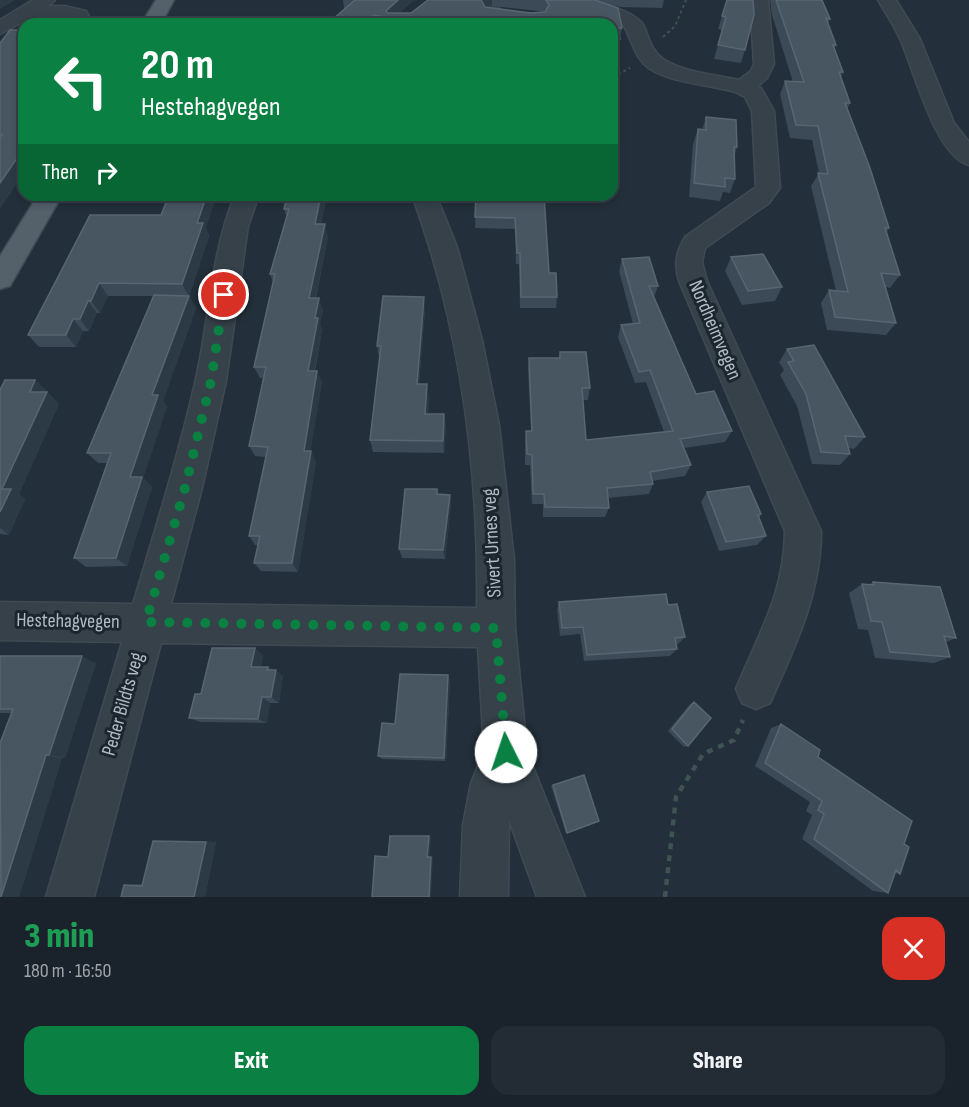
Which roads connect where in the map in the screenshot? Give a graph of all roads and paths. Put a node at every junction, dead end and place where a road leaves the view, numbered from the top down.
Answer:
1 (46, 0) edge
2 (165, 0) edge
3 (542, 0) edge
4 (759, 0) edge
5 (887, 0) edge
6 (615, 4) edge
7 (29, 12) junction
8 (491, 13) edge
9 (570, 13) edge
10 (85, 15) edge
11 (515, 17) edge
12 (18, 18) edge
13 (18, 18) edge
14 (154, 18) edge
15 (0, 28) edge
16 (742, 88) junction
17 (969, 158) edge
18 (46, 201) edge
19 (245, 201) edge
20 (427, 201) edge
21 (0, 279) edge
22 (0, 621) edge
23 (146, 622) junction
24 (496, 628) junction
25 (756, 689) joint
26 (506, 752) junction
27 (69, 897) edge
28 (484, 897) edge
29 (561, 897) edge
30 (665, 897) edge

1 - 7 street
2 - 14 main road
3 - 9 street
4 - 16 street
5 - 17 street
6 - 9 street
6 - 16 street
7 - 10 street
7 - 13 street
8 - 11 street
12 - 15 street
16 - 25 street, Nordheimvegen
18 - 21 main road
19 - 23 street, Peder Bildts veg
20 - 24 street, Sivert Urnes veg
22 - 23 street, Hestehagvegen
23 - 24 street, Hestehagvegen
23 - 27 street, Peder Bildts veg
24 - 26 street, Sivert Urnes veg
25 - 30 path
26 - 28 street, Sivert Urnes veg
26 - 29 street

